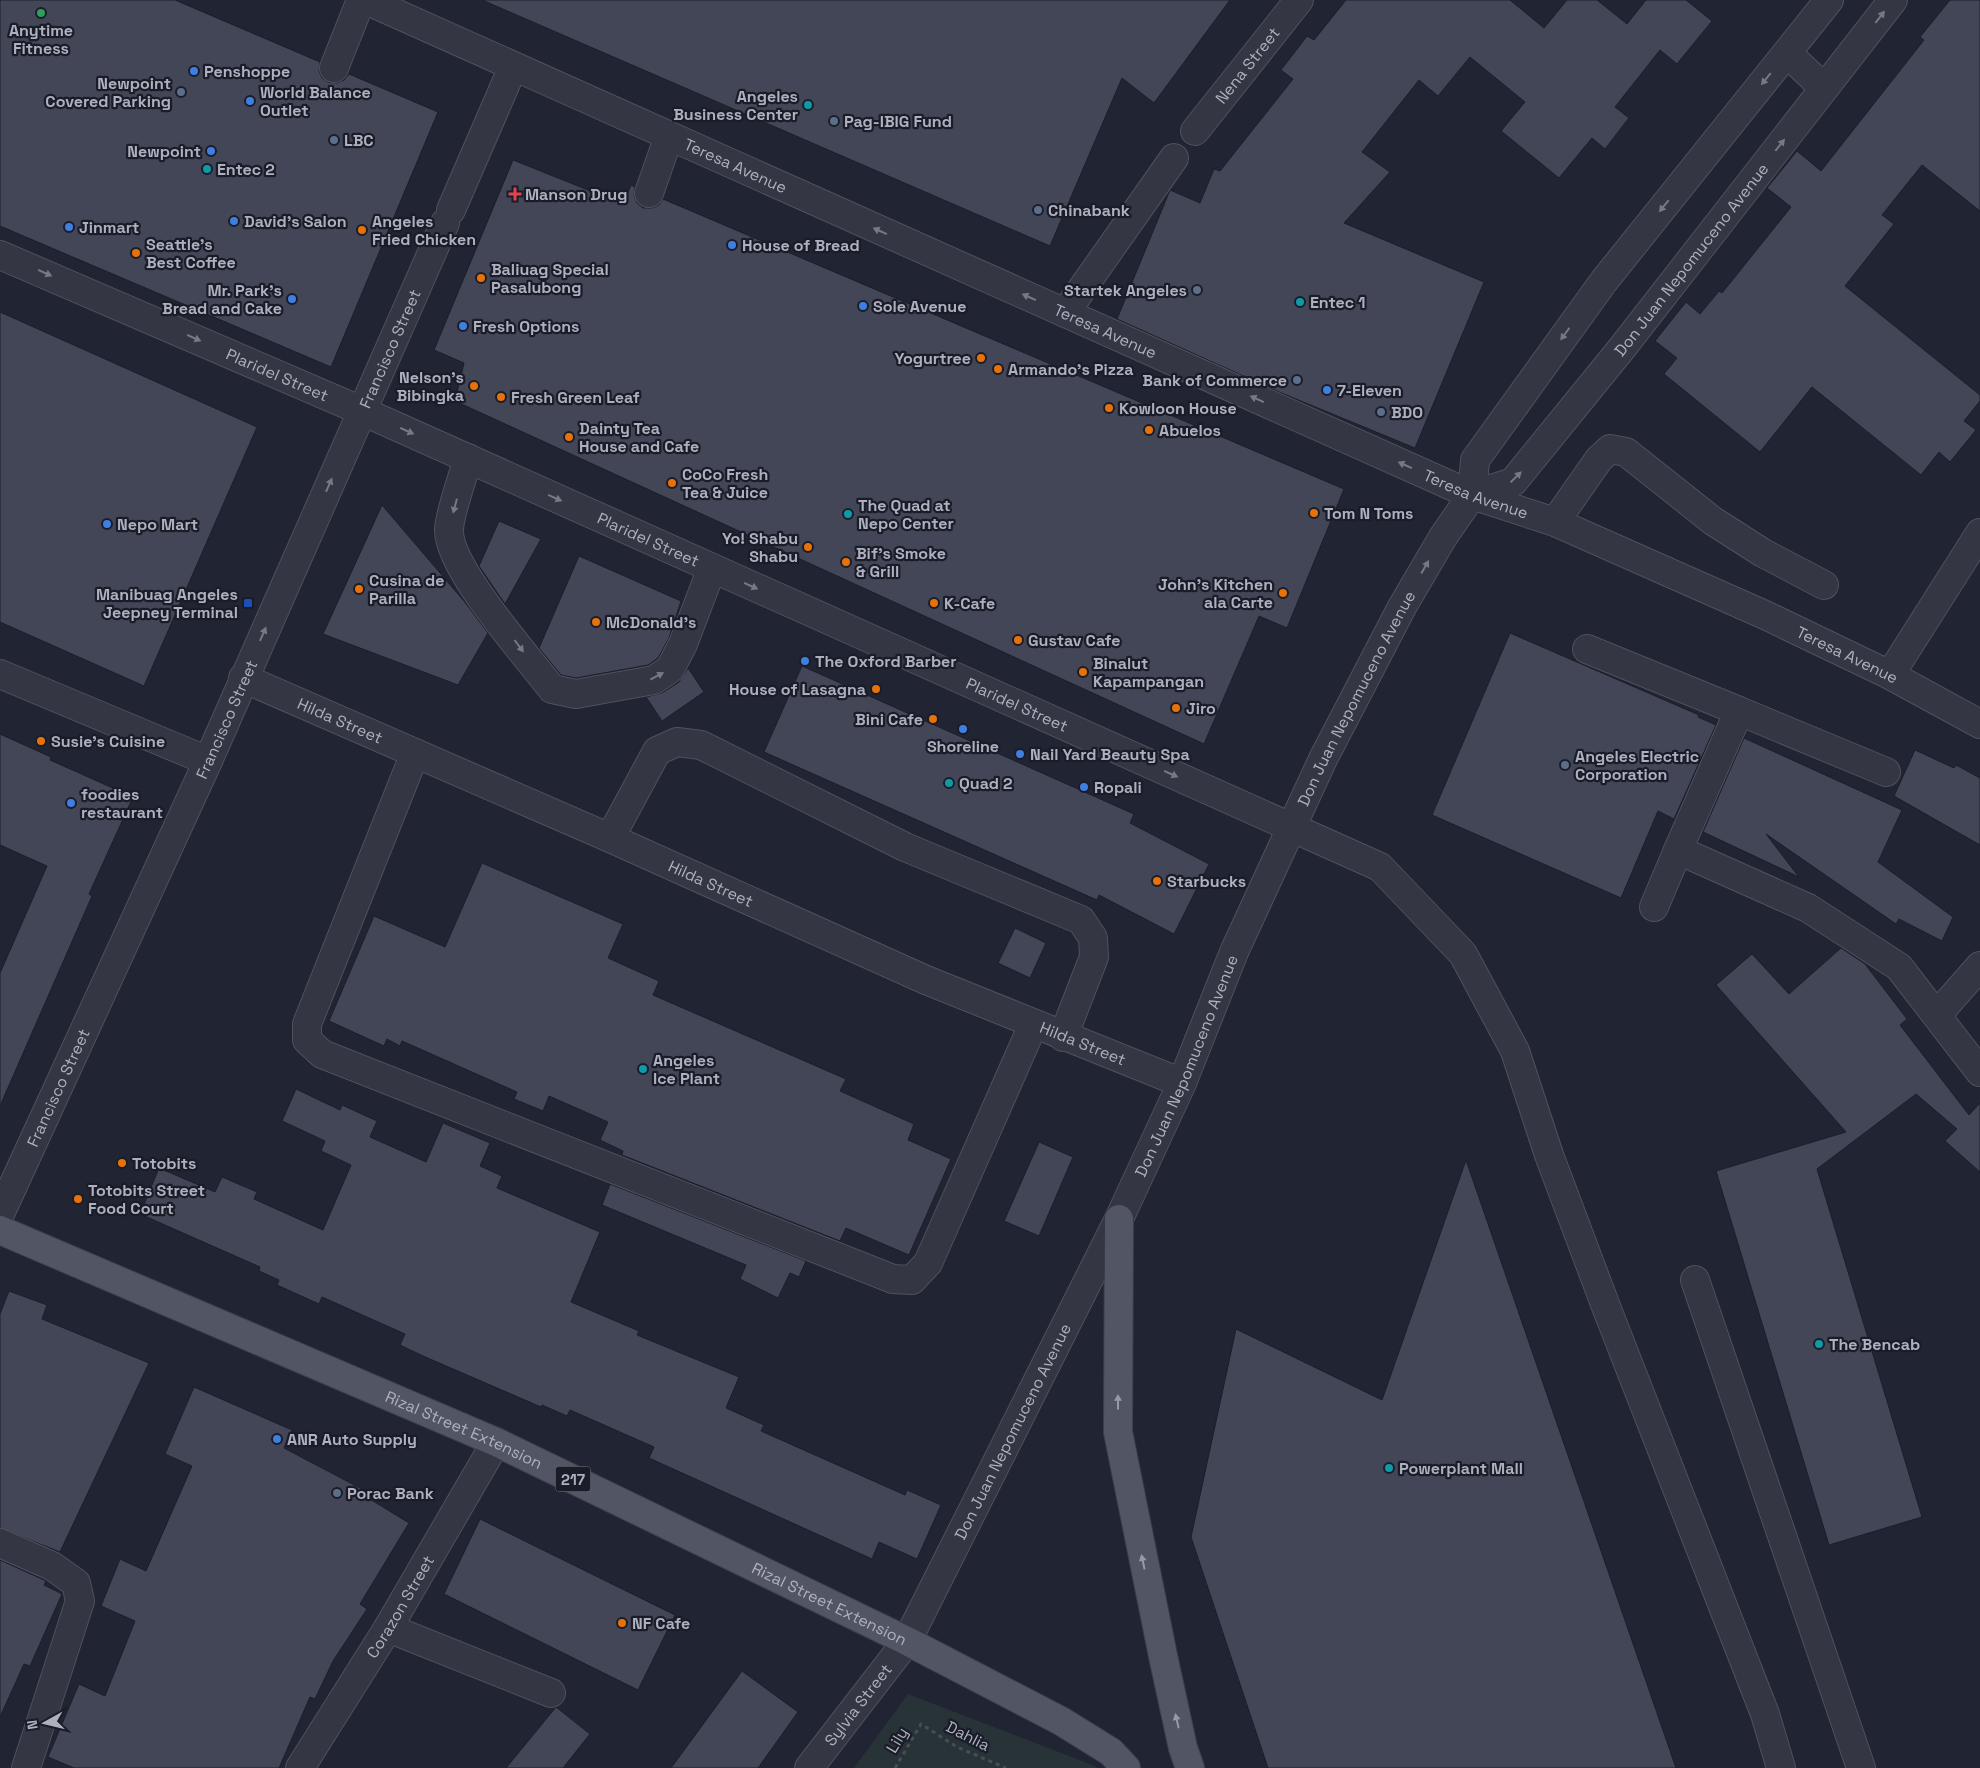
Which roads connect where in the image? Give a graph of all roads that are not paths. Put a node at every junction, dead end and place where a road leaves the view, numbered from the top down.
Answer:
1 (361, 0) edge
2 (366, 0) edge
3 (1299, 0) edge
4 (1829, 0) edge
5 (1893, 0) edge
6 (1787, 53) junction
7 (513, 67) junction
8 (334, 68) dead end
9 (1824, 88) junction
10 (1195, 131) dead end
11 (669, 136) junction
12 (1174, 158) dead end
13 (649, 193) dead end
14 (0, 255) edge
15 (1065, 313) junction
16 (362, 411) junction
17 (468, 458) junction
18 (1472, 495) junction
19 (1555, 522) junction
20 (1980, 533) edge
21 (712, 568) junction
22 (1824, 585) dead end
23 (1587, 649) dead end
24 (0, 674) edge
25 (1890, 675) junction
26 (243, 678) junction
27 (1739, 711) junction
28 (1980, 724) edge
29 (416, 753) junction
30 (208, 761) junction
31 (1886, 772) dead end
32 (1292, 829) junction
33 (610, 838) junction
34 (1678, 850) junction
35 (1654, 907) dead end
36 (1980, 966) edge
37 (1937, 1015) junction
38 (1033, 1025) junction
39 (1063, 1037) junction
40 (1980, 1072) edge
41 (1182, 1083) junction
42 (0, 1214) edge
43 (1119, 1219) junction
44 (0, 1230) edge
45 (1695, 1280) dead end
46 (496, 1442) junction
47 (0, 1543) edge
48 (388, 1628) junction
49 (907, 1641) junction
50 (551, 1693) dead end
51 (26, 1768) edge
52 (300, 1768) edge
53 (809, 1768) edge
54 (1126, 1768) edge
55 (1190, 1768) edge
56 (1781, 1768) edge
57 (1861, 1768) edge

1 - 8 street
2 - 7 street, Teresa Avenue
3 - 10 street, Nena Street
4 - 6 street, Don Juan Nepomuceno Avenue
9 -> 5 street, Don Juan Nepomuceno Avenue
6 - 9 street
6 -> 18 street, Don Juan Nepomuceno Avenue
7 - 11 street, Teresa Avenue
7 - 16 street, Francisco Street
18 -> 9 street, Don Juan Nepomuceno Avenue
11 - 13 street
15 -> 11 street, Teresa Avenue
12 - 15 street
14 -> 16 street, Plaridel Street
18 -> 15 street, Teresa Avenue
16 -> 17 street, Plaridel Street
26 -> 16 street, Francisco Street
17 -> 21 street, Plaridel Street
17 -> 21 street
18 - 19 street, Teresa Avenue
32 -> 18 street, Don Juan Nepomuceno Avenue
19 - 22 street
19 - 25 street, Teresa Avenue
20 - 25 street
21 -> 32 street, Plaridel Street
23 - 27 street
24 - 30 street
25 - 28 street, Teresa Avenue
26 - 29 street, Hilda Street
26 - 30 street, Francisco Street
27 - 31 street
27 - 34 street
29 - 33 street, Hilda Street
29 - 38 street
30 - 42 street, Francisco Street
32 - 41 street, Don Juan Nepomuceno Avenue
32 - 56 street, Plaridel Street
33 - 38 street, Hilda Street
33 - 39 street
34 - 35 street
34 - 37 street
36 - 37 street
37 - 40 street
38 - 39 street, Hilda Street
39 - 41 street, Hilda Street
41 - 43 street, Don Juan Nepomuceno Avenue
43 - 49 street, Don Juan Nepomuceno Avenue
55 -> 43 main road
44 - 46 main road, Rizal Street Extension / 217
45 - 57 street
46 - 48 street, Corazon Street
46 - 49 main road, Rizal Street Extension / 217
47 - 51 street
48 - 50 street
48 - 52 street, Corazon Street
49 - 53 street, Sylvia Street
49 - 54 main road, Rizal Street Extension / 217

